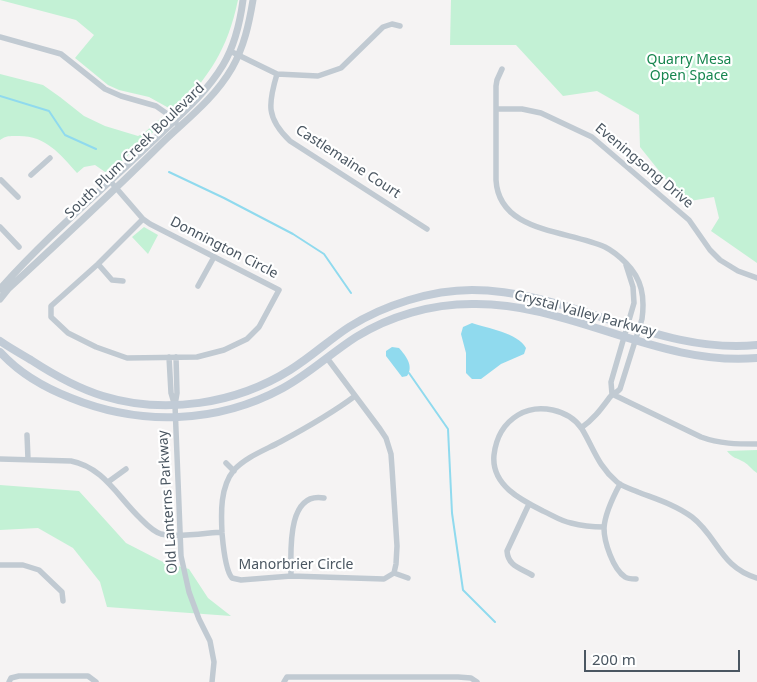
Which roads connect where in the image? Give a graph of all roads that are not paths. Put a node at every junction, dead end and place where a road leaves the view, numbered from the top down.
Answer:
1 (243, 0) edge
2 (253, 0) edge
3 (400, 26) dead end
4 (0, 37) edge
5 (230, 52) junction
6 (238, 55) junction
7 (502, 69) dead end
8 (277, 74) junction
9 (496, 109) junction
10 (174, 121) junction
11 (180, 126) junction
12 (50, 158) dead end
13 (31, 175) dead end
14 (1, 180) dead end
15 (110, 182) junction
16 (116, 189) junction
17 (18, 197) dead end
18 (143, 219) junction
19 (0, 227) edge
20 (427, 229) dead end
21 (19, 247) dead end
22 (214, 257) junction
23 (624, 261) junction
24 (98, 264) junction
25 (757, 278) edge
26 (123, 281) dead end
27 (198, 286) dead end
28 (0, 289) edge
29 (0, 299) edge
30 (628, 325) junction
31 (639, 328) junction
32 (624, 337) junction
33 (635, 340) junction
34 (0, 341) edge
35 (757, 345) edge
36 (0, 352) edge
37 (169, 357) junction
38 (176, 357) junction
39 (327, 358) junction
40 (757, 358) edge
41 (612, 394) junction
42 (355, 396) junction
43 (175, 406) junction
44 (175, 418) junction
45 (581, 428) junction
46 (27, 435) dead end
47 (757, 444) edge
48 (0, 459) edge
49 (28, 459) junction
50 (226, 463) dead end
51 (126, 468) dead end
52 (234, 470) junction
53 (108, 482) junction
54 (620, 484) junction
55 (324, 498) dead end
56 (529, 504) junction
57 (604, 528) junction
58 (222, 532) junction
59 (180, 534) junction
60 (0, 565) edge
61 (394, 573) junction
62 (532, 575) dead end
63 (291, 576) junction
64 (408, 578) dead end
65 (757, 578) edge
66 (636, 579) dead end
67 (63, 601) dead end
68 (358, 680) edge
69 (9, 682) edge
70 (96, 682) edge
71 (212, 682) edge
72 (284, 682) edge
73 (477, 682) edge

1 - 5 street, South Plum Creek Boulevard
2 - 6 street, South Plum Creek Boulevard
3 - 8 street
4 - 10 street
5 - 6 street
5 - 10 street, South Plum Creek Boulevard
6 - 8 street
6 - 11 street, South Plum Creek Boulevard
7 - 9 street
8 - 20 street, Castlemaine Court
9 - 23 street
9 - 25 street, Eveningsong Drive
10 - 11 street
10 - 15 street, South Plum Creek Boulevard
11 - 16 street, South Plum Creek Boulevard
12 - 13 street
14 - 17 street
15 - 16 street, Donnington Circle
15 - 28 street, South Plum Creek Boulevard
16 - 18 street, Donnington Circle
16 - 29 street, South Plum Creek Boulevard
18 - 22 street, Donnington Circle
18 - 24 street, Donnington Circle
19 - 21 street
22 - 27 street
22 - 38 street, Donnington Circle
23 - 30 street
23 - 31 street
24 - 26 street
24 - 37 street, Donnington Circle
30 - 31 main road, Crystal Valley Parkway
30 - 32 street
30 - 43 main road, Crystal Valley Parkway
31 - 33 street
31 - 35 main road, Crystal Valley Parkway
32 - 33 main road, Crystal Valley Parkway
32 - 39 main road, Crystal Valley Parkway
32 - 41 street
33 - 40 main road, Crystal Valley Parkway
33 - 41 street
34 - 43 main road, Crystal Valley Parkway
36 - 44 main road, Crystal Valley Parkway
37 - 38 street, Donnington Circle
37 - 43 street, Old Lanterns Parkway
38 - 43 street, Old Lanterns Parkway
39 - 42 street
39 - 44 main road, Crystal Valley Parkway
41 - 45 street
41 - 47 street
42 - 52 street
42 - 61 street
43 - 44 street, Old Lanterns Parkway
44 - 59 street, Old Lanterns Parkway
45 - 54 street
45 - 56 street
46 - 49 street
48 - 49 street
49 - 53 street
50 - 52 street
51 - 53 street
52 - 58 street, Manorbrier Circle
53 - 59 street
54 - 57 street
54 - 65 street
55 - 63 street
56 - 57 street
56 - 62 street
57 - 66 street
58 - 59 street
58 - 63 street, Manorbrier Circle
59 - 71 street, Old Lanterns Parkway
60 - 67 street
61 - 63 street, Manorbrier Circle
61 - 64 street
68 - 72 street
68 - 73 street
69 - 70 street

